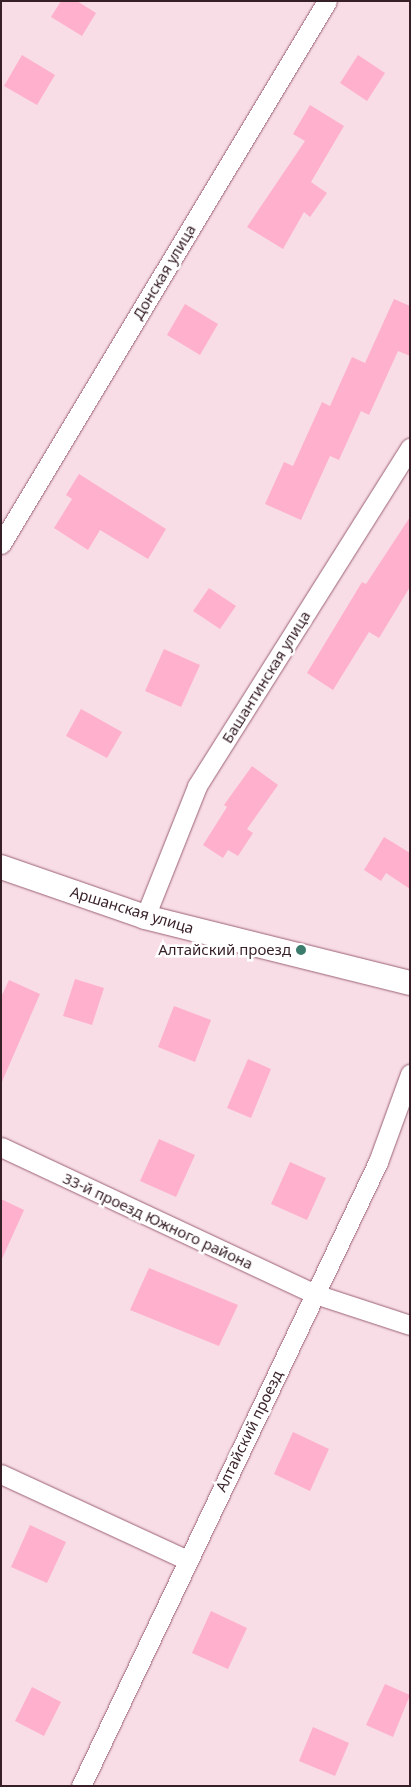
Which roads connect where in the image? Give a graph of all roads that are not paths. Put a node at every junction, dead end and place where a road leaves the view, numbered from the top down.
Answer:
1 (327, 1) edge
2 (410, 448) edge
3 (1, 544) edge
4 (1, 868) edge
5 (145, 917) junction
6 (410, 983) edge
7 (410, 1074) edge
8 (1, 1147) edge
9 (314, 1294) junction
10 (410, 1325) edge
11 (1, 1474) edge
12 (187, 1560) junction
13 (81, 1786) edge

1 - 3 street, Донская улица
2 - 5 street, Башантинская улица
4 - 5 street, Аршанская улица
5 - 6 street, Аршанская улица
7 - 9 street, Алтайский проезд
8 - 9 street, 33-й проезд Южного района
9 - 10 street, 33-й проезд Южного района
9 - 12 street, Алтайский проезд
11 - 12 street
12 - 13 street, Алтайский проезд

